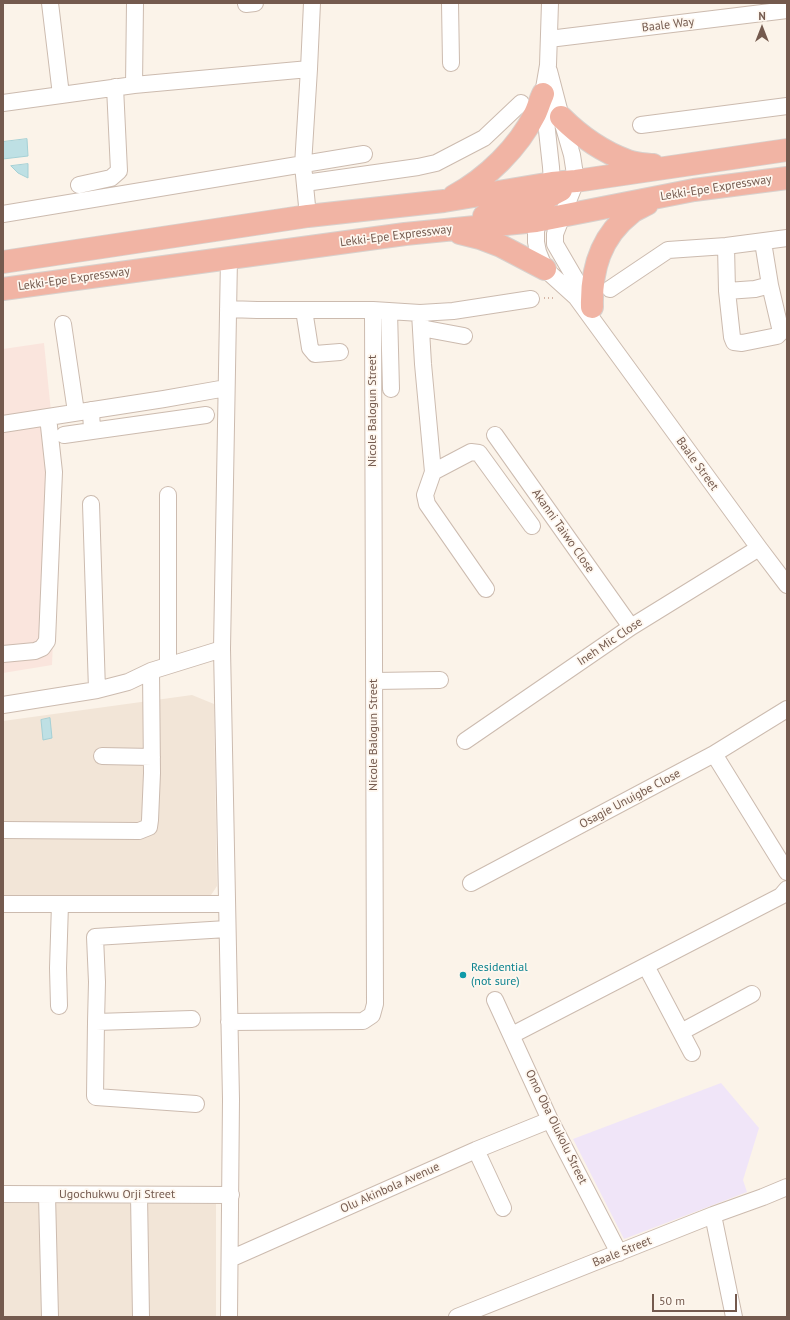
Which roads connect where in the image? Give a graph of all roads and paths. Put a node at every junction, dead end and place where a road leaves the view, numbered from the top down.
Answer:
1 (50, 3) edge
2 (135, 3) edge
3 (312, 3) edge
4 (450, 3) edge
5 (550, 3) edge
6 (787, 10) edge
7 (549, 40) junction
8 (451, 63) dead end
9 (548, 65) junction
10 (309, 69) junction
11 (134, 84) junction
12 (115, 87) junction
13 (543, 94) junction
14 (61, 95) junction
15 (3, 103) edge
16 (521, 103) dead end
17 (787, 106) edge
18 (561, 117) junction
19 (641, 125) dead end
20 (787, 150) edge
21 (364, 154) dead end
22 (787, 158) edge
23 (303, 165) junction
24 (684, 166) junction
25 (787, 178) edge
26 (576, 181) junction
27 (305, 183) junction
28 (79, 185) dead end
29 (694, 190) junction
30 (547, 191) junction
31 (444, 201) junction
32 (565, 210) junction
33 (3, 214) edge
34 (308, 216) junction
35 (536, 221) junction
36 (405, 234) junction
37 (787, 238) edge
38 (763, 242) junction
39 (332, 244) junction
40 (726, 246) junction
41 (228, 258) junction
42 (3, 262) edge
43 (545, 269) junction
44 (770, 285) junction
45 (3, 289) edge
46 (610, 289) dead end
47 (727, 291) junction
48 (531, 298) joint
49 (584, 302) junction
50 (228, 309) junction
51 (304, 310) junction
52 (373, 310) junction
53 (389, 311) junction
54 (421, 321) junction
55 (63, 324) dead end
56 (464, 336) dead end
57 (340, 352) dead end
58 (226, 388) junction
59 (391, 390) dead end
60 (164, 399) junction
61 (83, 411) junction
62 (206, 415) dead end
63 (48, 417) junction
64 (165, 420) junction
65 (3, 424) edge
66 (92, 431) junction
67 (64, 435) dead end
68 (495, 435) dead end
69 (433, 472) junction
70 (168, 495) dead end
71 (91, 504) dead end
72 (532, 526) dead end
73 (759, 548) junction
74 (787, 585) edge
75 (486, 589) dead end
76 (631, 627) junction
77 (222, 649) junction
78 (3, 654) edge
79 (168, 665) junction
80 (151, 670) junction
81 (374, 680) junction
82 (440, 680) dead end
83 (97, 690) junction
84 (3, 705) edge
85 (787, 709) edge
86 (465, 741) dead end
87 (714, 754) junction
88 (102, 756) dead end
89 (152, 757) junction
90 (3, 830) edge
91 (787, 872) edge
92 (471, 883) dead end
93 (787, 889) edge
94 (3, 904) edge
95 (60, 904) junction
96 (226, 904) junction
97 (227, 929) junction
98 (646, 966) junction
99 (752, 994) dead end
100 (495, 1000) dead end
101 (59, 1006) dead end
102 (192, 1019) dead end
103 (96, 1022) junction
104 (229, 1022) junction
105 (681, 1032) junction
106 (512, 1035) junction
107 (692, 1053) dead end
108 (196, 1104) dead end
109 (550, 1120) junction
110 (476, 1150) junction
111 (787, 1187) edge
112 (3, 1194) edge
113 (47, 1195) junction
114 (139, 1195) junction
115 (231, 1195) junction
116 (504, 1208) dead end
117 (713, 1215) junction
118 (619, 1253) junction
119 (230, 1259) junction
120 (50, 1317) edge
121 (141, 1317) edge
122 (229, 1317) edge
123 (457, 1317) edge
124 (734, 1317) edge

1 - 14 street
2 - 11 street
3 - 10 street
4 - 8 street
5 - 7 street
6 - 7 street, Baale Way
7 - 9 street
9 - 13 street
9 - 18 street
10 - 11 street
10 - 23 street
11 - 12 street
12 - 14 street
12 - 28 street
13 - 30 street
13 - 31 highway
14 - 15 street
16 - 27 street
17 - 19 street
18 - 24 highway
18 - 26 street
20 - 24 highway
21 - 23 street
22 - 32 highway
23 - 27 street
23 - 33 street
24 - 26 highway
25 - 29 highway, Lekki-Epe Expressway
26 - 30 highway
26 - 32 street, Baale Street
27 - 34 street
29 - 32 highway, Lekki-Epe Expressway
29 - 49 highway
30 - 31 highway
30 - 35 street
30 - 39 highway
31 - 34 highway
32 - 35 highway
32 - 49 street, Baale Street
34 - 42 highway
35 - 36 highway, Lekki-Epe Expressway
35 - 43 street
36 - 39 highway, Lekki-Epe Expressway
36 - 43 highway
37 - 38 street
38 - 40 street
38 - 44 street
39 - 41 highway, Lekki-Epe Expressway
40 - 46 street
40 - 47 street
41 - 45 highway, Lekki-Epe Expressway
41 - 50 street
43 - 49 street
44 - 47 street
44 - 47 street
48 - 49 path
48 - 54 street
49 - 73 street, Baale Street
50 - 51 street
50 - 58 street
51 - 52 street
51 - 57 street
52 - 53 street
52 - 81 street, Nicole Balogun Street
53 - 54 street
53 - 59 street
54 - 56 street
54 - 69 street
55 - 61 street
58 - 60 street
58 - 77 street
60 - 61 street
60 - 64 street
61 - 63 street
61 - 66 street
62 - 64 street
63 - 65 street
63 - 78 street
64 - 66 street
66 - 67 street
68 - 76 street, Akanni Taiwo Close
69 - 72 street
69 - 75 street
70 - 79 street
71 - 83 street
73 - 74 street, Baale Street
73 - 76 street, Ineh Mic Close
76 - 86 street, Ineh Mic Close
77 - 79 street
77 - 96 street
79 - 80 street
80 - 83 street
80 - 89 street
81 - 82 street
81 - 104 street, Nicole Balogun Street
83 - 84 street
85 - 87 street, Osagie Unuigbe Close
87 - 91 street
87 - 92 street, Osagie Unuigbe Close
88 - 89 street
89 - 90 street
93 - 98 street
94 - 95 street
95 - 96 street
95 - 101 street
96 - 97 street
97 - 103 street
97 - 104 street
98 - 105 street
98 - 106 street
99 - 105 street
100 - 106 street, Omo Oba Olukolu Street
102 - 103 street
103 - 108 street
104 - 115 street
105 - 107 street
106 - 109 street, Omo Oba Olukolu Street
109 - 110 street, Olu Akinbola Avenue
109 - 118 street, Omo Oba Olukolu Street
110 - 116 street
110 - 119 street, Olu Akinbola Avenue
111 - 117 street, Baale Street
112 - 113 street, Ugochukwu Orji Street
113 - 114 street, Ugochukwu Orji Street
113 - 120 street
114 - 115 street, Ugochukwu Orji Street
114 - 121 street
115 - 119 street
117 - 118 street, Baale Street
117 - 124 street
118 - 123 street, Baale Street
119 - 122 street

